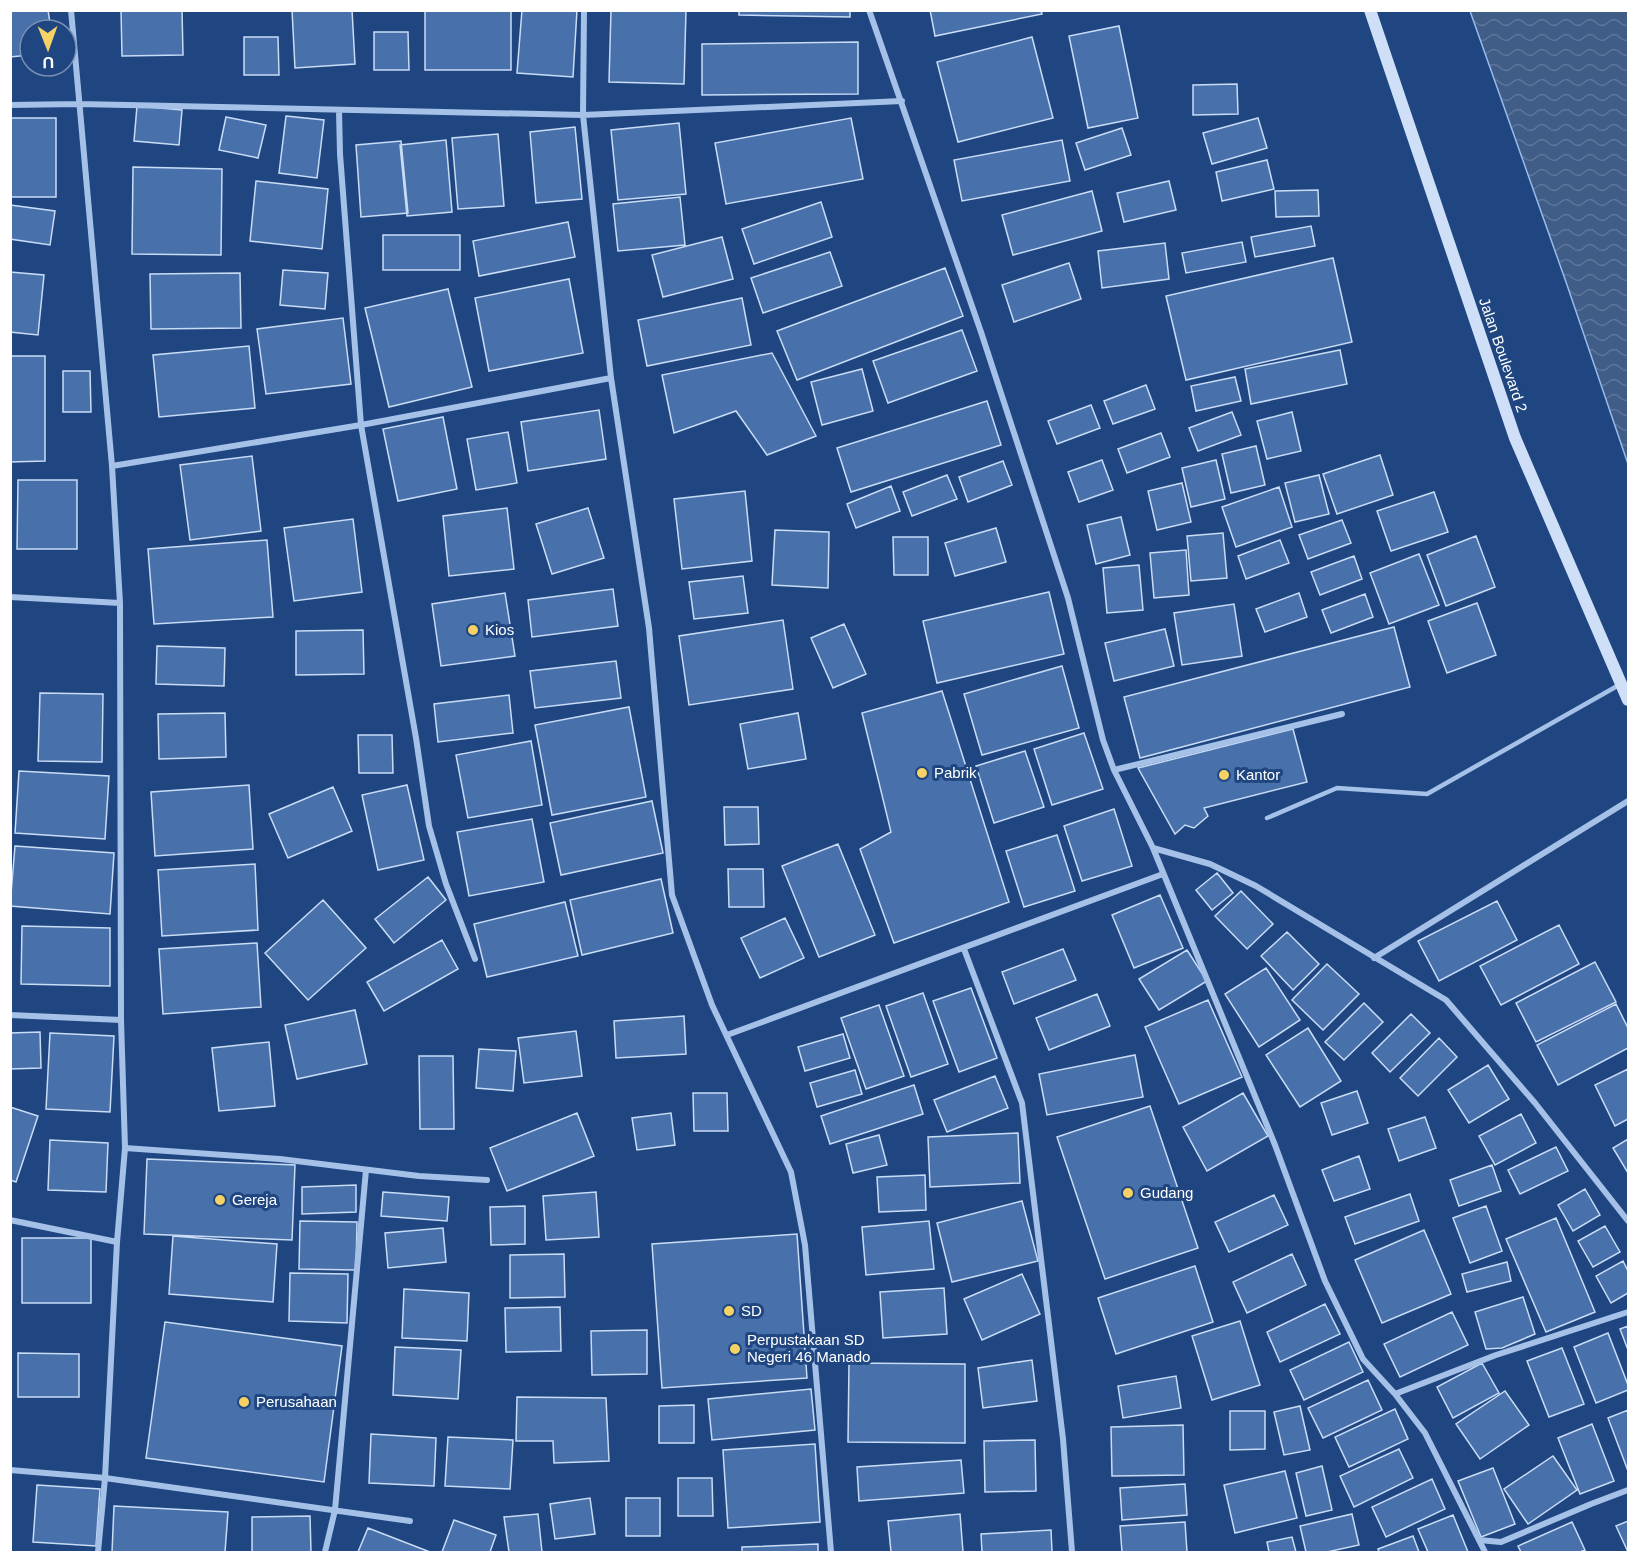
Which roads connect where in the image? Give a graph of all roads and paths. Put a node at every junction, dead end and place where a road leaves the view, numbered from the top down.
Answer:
1 (71, 10) edge
2 (584, 10) edge
3 (869, 10) edge
4 (1370, 10) edge
5 (902, 101) junction
6 (79, 104) junction
7 (10, 105) edge
8 (339, 110) junction
9 (583, 115) junction
10 (611, 378) junction
11 (361, 425) junction
12 (112, 466) junction
13 (10, 597) edge
14 (120, 603) junction
15 (1621, 683) junction
16 (1629, 700) edge
17 (1342, 714) dead end
18 (1114, 770) junction
19 (1629, 801) edge
20 (1267, 818) dead end
21 (1153, 848) junction
22 (1163, 874) junction
23 (964, 949) junction
24 (1374, 958) junction
25 (475, 959) dead end
26 (10, 1016) edge
27 (121, 1020) junction
28 (727, 1035) junction
29 (124, 1148) junction
30 (366, 1170) junction
31 (487, 1180) dead end
32 (10, 1220) edge
33 (1629, 1221) edge
34 (117, 1242) junction
35 (1629, 1312) edge
36 (1395, 1394) junction
37 (10, 1470) edge
38 (105, 1478) junction
39 (1629, 1490) edge
40 (335, 1510) junction
41 (410, 1521) dead end
42 (1479, 1540) junction
43 (98, 1552) edge
44 (325, 1552) edge
45 (831, 1552) edge
46 (1072, 1552) edge
47 (1485, 1552) edge

1 - 6 street
2 - 9 street
3 - 5 street
4 - 15 main road, Jalan Boulevard 2
5 - 9 street
5 - 18 street
6 - 7 street
6 - 8 street
6 - 12 street
8 - 9 street
8 - 11 street
9 - 10 street
10 - 11 street
10 - 28 street
11 - 12 street
11 - 25 street
12 - 14 street
13 - 14 street
14 - 27 street
15 - 16 main road, Jalan Boulevard 2
15 - 20 lane
17 - 18 street
18 - 21 street
19 - 24 street
21 - 22 street
21 - 24 street
22 - 23 street
22 - 36 street
23 - 28 street
23 - 46 street
24 - 33 street
26 - 27 street
27 - 29 street
28 - 45 street
29 - 30 street
29 - 34 street
30 - 31 street
30 - 40 street
32 - 34 street
34 - 38 street
35 - 36 street
36 - 42 street
37 - 38 street
38 - 40 street
38 - 43 street
39 - 42 street
40 - 41 street
40 - 44 street
42 - 47 street

